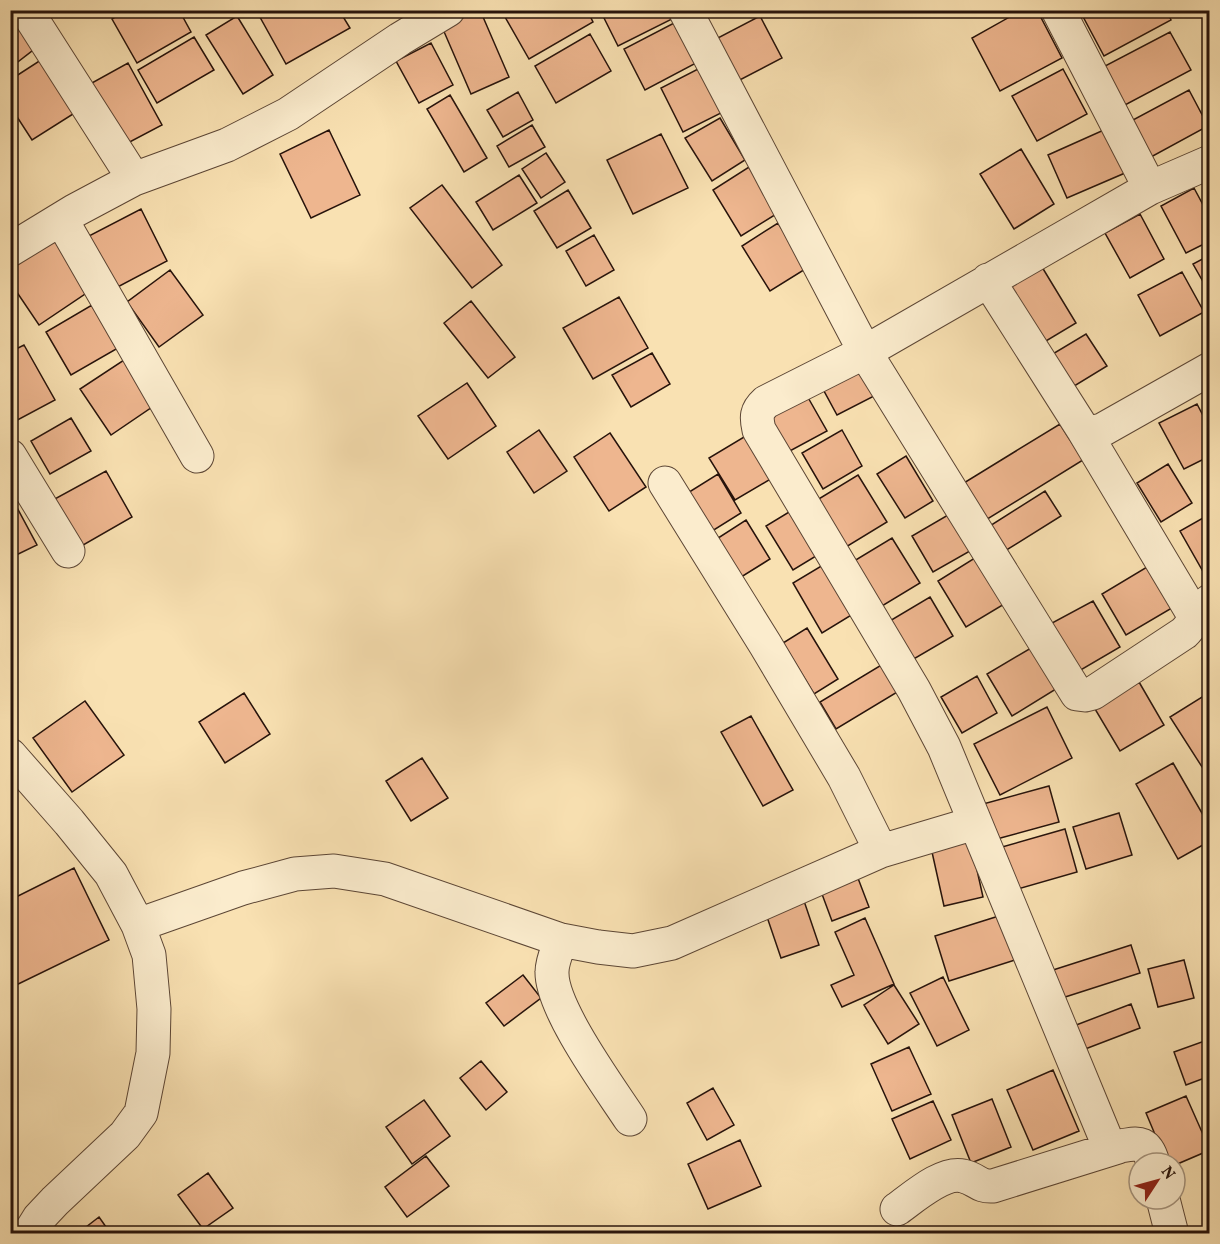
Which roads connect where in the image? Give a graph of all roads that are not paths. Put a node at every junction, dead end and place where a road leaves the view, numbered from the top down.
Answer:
1 (26, 10) edge
2 (448, 10) edge
3 (685, 10) edge
4 (1058, 10) edge
5 (1209, 162) edge
6 (134, 179) junction
7 (1150, 188) junction
8 (61, 219) junction
9 (10, 250) edge
10 (988, 280) junction
11 (865, 352) junction
12 (1209, 369) edge
13 (1084, 431) junction
14 (10, 456) edge
15 (197, 456) dead end
16 (665, 483) dead end
17 (68, 551) dead end
18 (1202, 609) edge
19 (10, 755) edge
20 (975, 823) junction
21 (881, 851) junction
22 (138, 925) junction
23 (561, 940) junction
24 (630, 1119) dead end
25 (1118, 1147) junction
26 (1147, 1151) edge
27 (897, 1209) dead end
28 (1166, 1211) edge
29 (29, 1233) edge
30 (1172, 1233) edge

1 - 6 street
2 - 6 street
3 - 11 street
4 - 7 street
5 - 7 street
6 - 8 street
7 - 10 street
8 - 9 street
8 - 15 street
10 - 11 street
10 - 13 street
11 - 18 street
11 - 20 street
12 - 13 street
13 - 18 street
14 - 17 street
16 - 21 street
19 - 22 street
20 - 21 street
20 - 25 street
21 - 23 street
22 - 23 street
22 - 29 street
23 - 24 street
25 - 26 street
25 - 27 street
28 - 30 street

